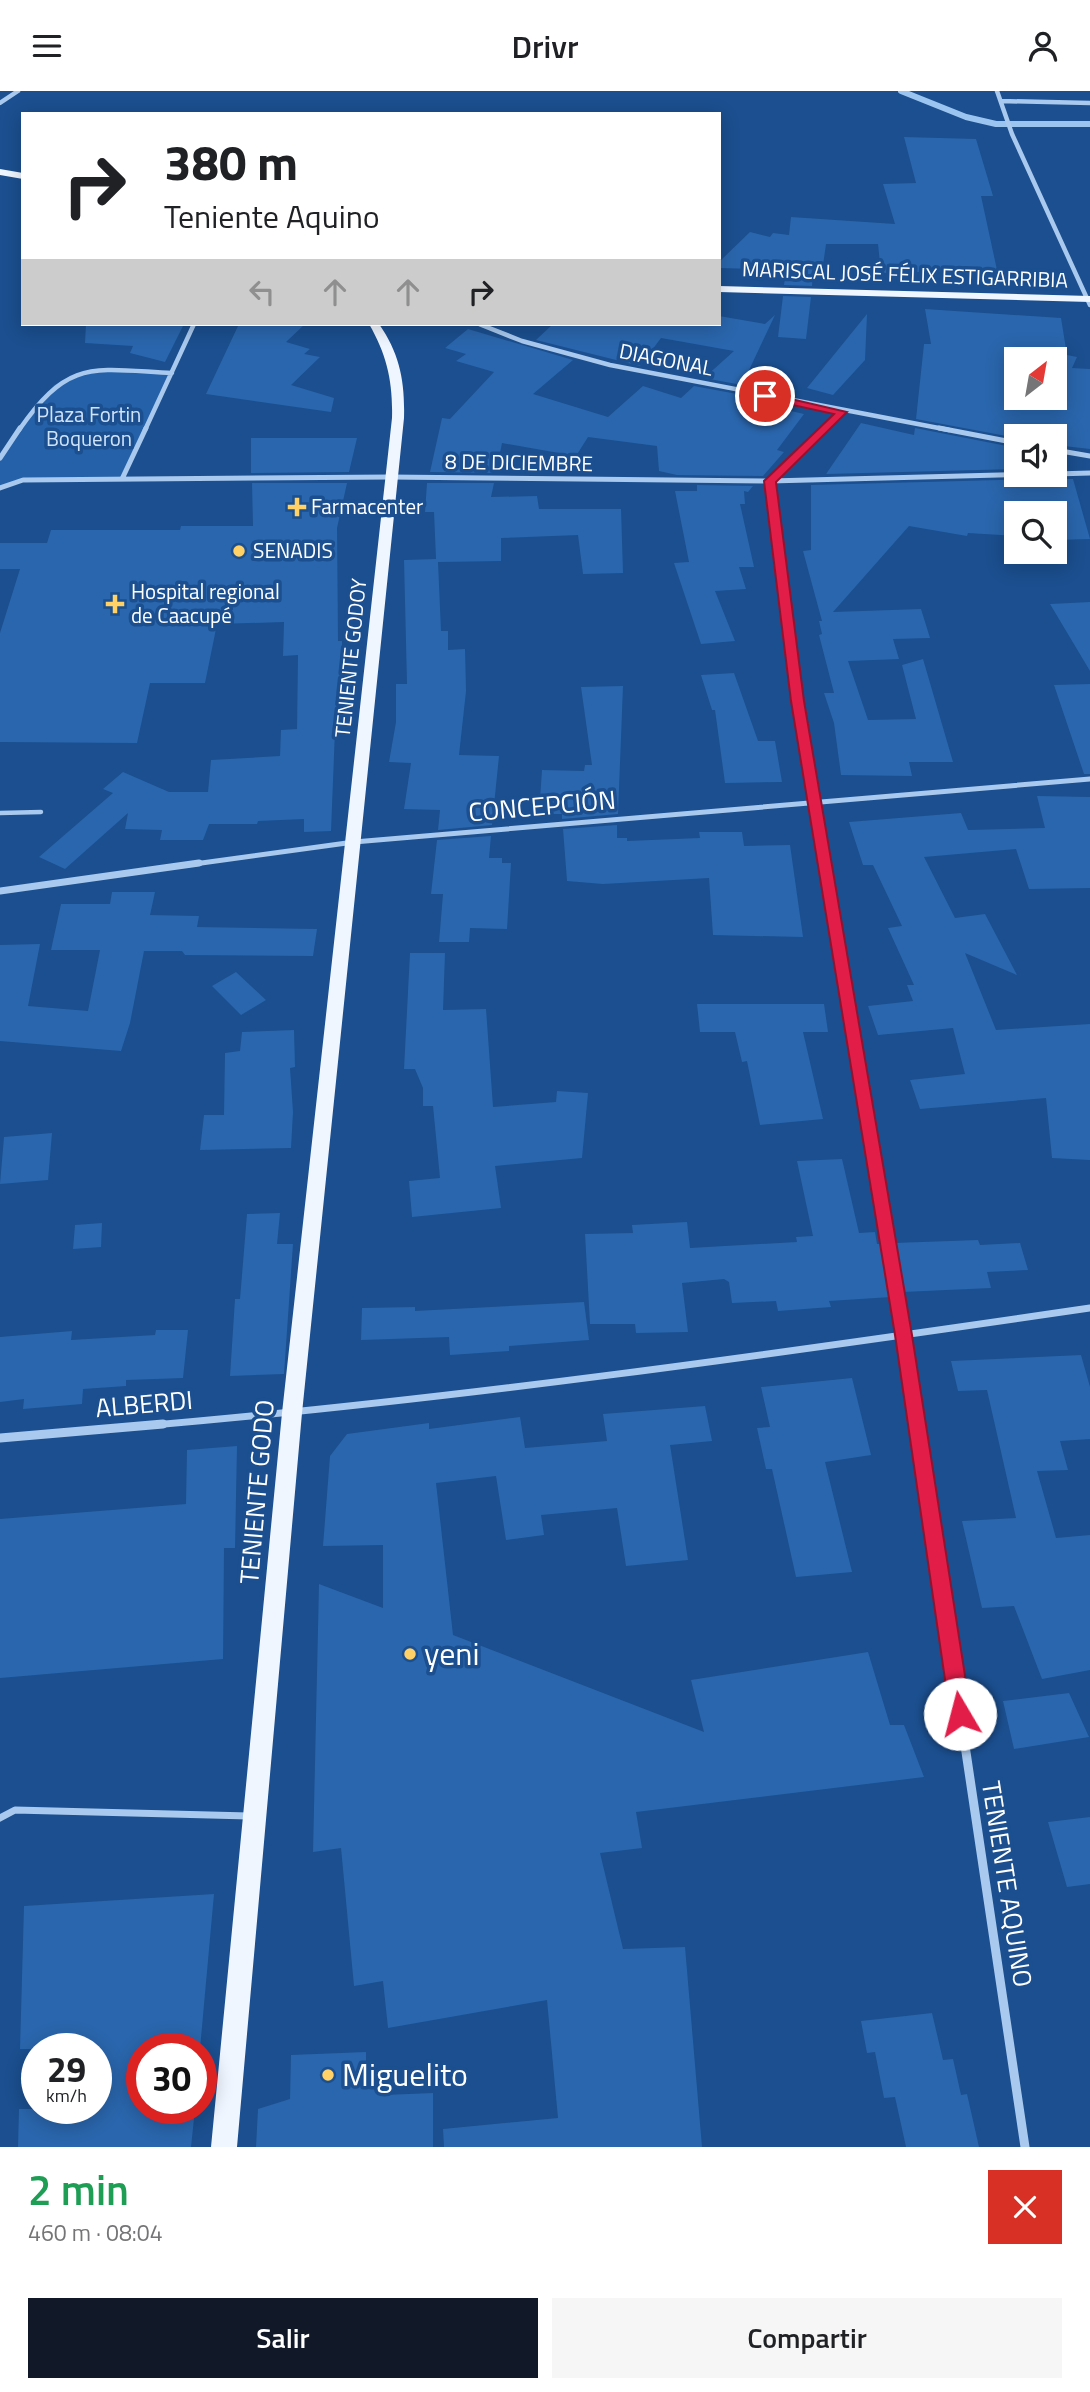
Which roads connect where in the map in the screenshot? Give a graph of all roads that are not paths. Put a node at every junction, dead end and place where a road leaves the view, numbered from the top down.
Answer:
1 (18, 91) edge
2 (997, 91) edge
3 (1001, 101) junction
4 (0, 103) edge
5 (1090, 103) edge
6 (0, 171) edge
7 (21, 176) edge
8 (721, 289) edge
9 (1089, 301) edge
10 (193, 326) edge
11 (375, 326) edge
12 (485, 326) edge
13 (172, 373) junction
14 (842, 412) junction
15 (1004, 441) edge
16 (1067, 452) edge
17 (1090, 456) edge
18 (0, 458) edge
19 (1090, 473) edge
20 (1067, 474) edge
21 (1004, 475) edge
22 (390, 477) junction
23 (122, 479) junction
24 (770, 481) junction
25 (0, 488) edge
26 (1090, 779) edge
27 (813, 801) junction
28 (41, 811) dead end
29 (0, 813) edge
30 (354, 842) junction
31 (0, 891) edge
32 (1090, 1308) edge
33 (904, 1335) junction
34 (292, 1413) junction
35 (0, 1438) edge
36 (256, 1817) junction
37 (0, 1818) edge
38 (224, 2147) edge
39 (1025, 2147) edge

1 - 4 street
2 - 3 street
3 - 5 street
3 - 9 street
6 - 7 main road
8 - 9 main road, MARISCAL JOSÉ FÉLIX ESTIGARRIBIA
10 - 13 street
11 - 22 main road
12 - 14 street, DIAGONAL
13 - 18 street
13 - 23 street
14 - 15 street, DIAGONAL
14 - 24 street
16 - 17 street
19 - 20 street
21 - 24 street, 8 DE DICIEMBRE
22 - 23 street, 8 DE DICIEMBRE
22 - 24 street, 8 DE DICIEMBRE
22 - 30 main road, TENIENTE GODOY
23 - 25 street, 8 DE DICIEMBRE
24 - 27 street, TENIENTE AQUINO
26 - 27 street, CONCEPCIÓN
27 - 30 street, CONCEPCIÓN
27 - 33 street, TENIENTE AQUINO
28 - 29 lane
30 - 31 street, CONCEPCIÓN
30 - 34 main road, TENIENTE GODO
32 - 33 street, ALBERDI
33 - 34 street, ALBERDI
33 - 39 street, TENIENTE AQUINO
34 - 35 street, ALBERDI
34 - 36 main road, TENIENTE GODO
36 - 37 lane
36 - 38 main road, TENIENTE GODO

